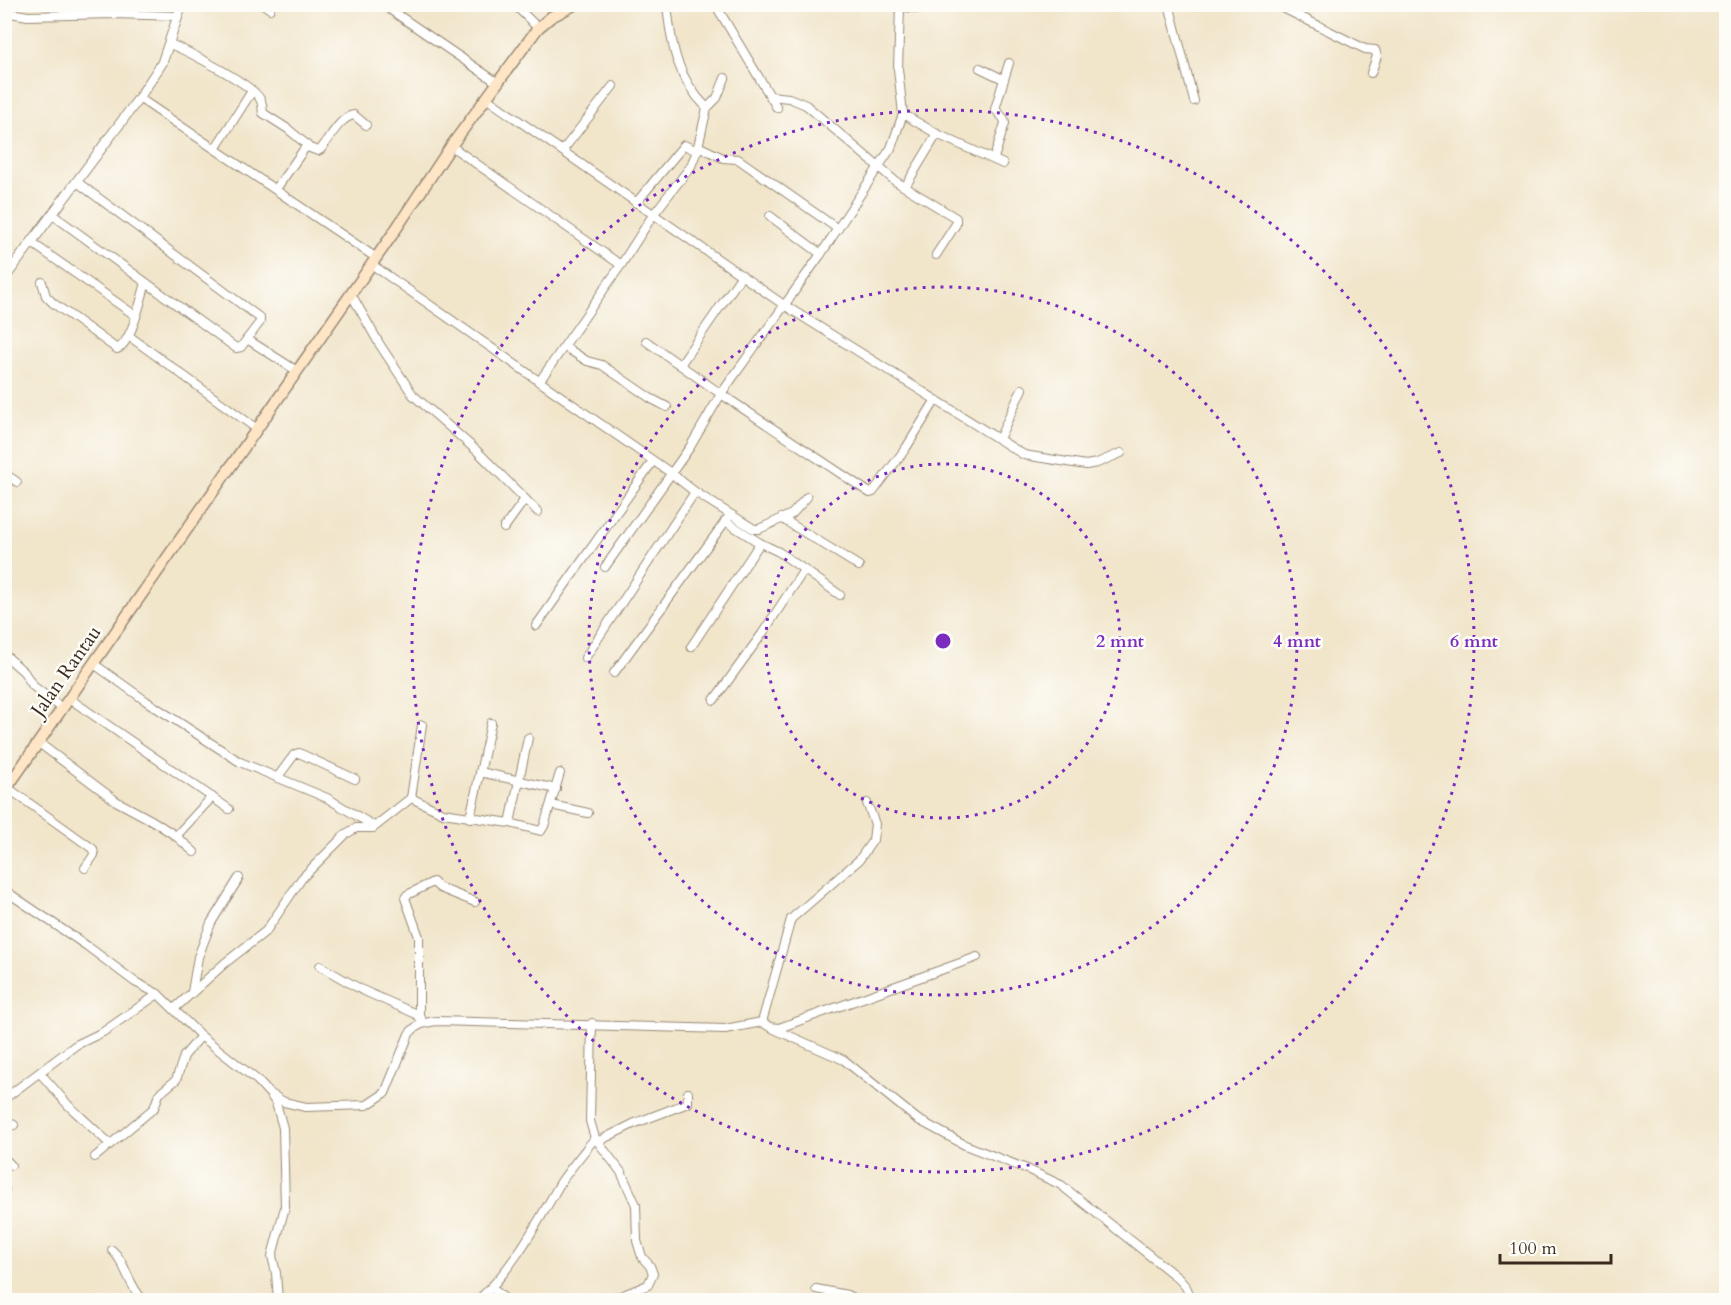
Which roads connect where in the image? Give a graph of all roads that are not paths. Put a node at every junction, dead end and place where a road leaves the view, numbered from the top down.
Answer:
1 (182, 4) edge
2 (381, 4) edge
3 (514, 4) edge
4 (667, 4) edge
5 (714, 4) edge
6 (942, 4) edge
7 (1169, 4) edge
8 (1275, 4) edge
9 (575, 5) edge
10 (894, 5) edge
11 (4, 12) edge
12 (177, 16) junction
13 (538, 28) junction
14 (170, 44) junction
15 (1009, 63) dead end
16 (980, 68) dead end
17 (1371, 73) dead end
18 (725, 78) dead end
19 (1004, 80) junction
20 (498, 83) junction
21 (613, 86) dead end
22 (252, 91) junction
23 (770, 96) junction
24 (139, 98) junction
25 (486, 98) junction
26 (1194, 101) dead end
27 (707, 108) junction
28 (777, 108) dead end
29 (903, 114) junction
30 (366, 125) dead end
31 (937, 134) junction
32 (451, 146) junction
33 (307, 147) junction
34 (698, 148) junction
35 (215, 149) junction
36 (563, 150) junction
37 (993, 158) junction
38 (1003, 164) dead end
39 (878, 168) junction
40 (77, 182) junction
41 (905, 187) junction
42 (276, 189) junction
43 (636, 203) junction
44 (53, 215) junction
45 (653, 215) junction
46 (770, 216) dead end
47 (838, 229) junction
48 (30, 246) junction
49 (821, 255) junction
50 (936, 255) dead end
51 (373, 261) junction
52 (621, 265) junction
53 (739, 278) junction
54 (4, 279) edge
55 (42, 282) dead end
56 (146, 283) junction
57 (351, 294) junction
58 (784, 304) junction
59 (136, 316) junction
60 (129, 336) junction
61 (247, 339) junction
62 (646, 340) dead end
63 (565, 347) junction
64 (680, 365) junction
65 (297, 371) junction
66 (539, 382) junction
67 (1022, 388) dead end
68 (721, 394) junction
69 (935, 401) junction
70 (667, 407) dead end
71 (256, 429) junction
72 (999, 439) junction
73 (1121, 453) dead end
74 (653, 461) junction
75 (4, 473) edge
76 (671, 473) junction
77 (17, 482) dead end
78 (695, 492) junction
79 (807, 497) dead end
80 (525, 499) junction
81 (538, 512) dead end
82 (728, 518) junction
83 (781, 518) junction
84 (504, 528) dead end
85 (760, 543) junction
86 (859, 566) dead end
87 (605, 567) dead end
88 (804, 570) junction
89 (840, 595) dead end
90 (536, 626) dead end
91 (691, 647) dead end
92 (4, 654) edge
93 (585, 658) dead end
94 (94, 664) junction
95 (614, 674) dead end
96 (70, 699) junction
97 (714, 700) dead end
98 (62, 708) junction
99 (491, 723) dead end
100 (422, 725) dead end
101 (528, 738) dead end
102 (39, 743) junction
103 (480, 772) junction
104 (560, 773) dead end
105 (278, 778) junction
106 (355, 779) dead end
107 (519, 781) junction
108 (556, 789) junction
109 (6, 790) edge
110 (212, 797) junction
111 (411, 798) junction
112 (867, 803) dead end
113 (551, 804) junction
114 (229, 809) dead end
115 (588, 813) dead end
116 (470, 818) junction
117 (510, 823) junction
118 (374, 826) junction
119 (176, 836) junction
120 (194, 852) dead end
121 (85, 868) dead end
122 (238, 878) dead end
123 (4, 890) edge
124 (475, 902) dead end
125 (977, 957) dead end
126 (321, 966) dead end
127 (192, 992) junction
128 (158, 994) junction
129 (174, 1009) junction
130 (419, 1021) junction
131 (592, 1023) junction
132 (762, 1023) junction
133 (770, 1027) junction
134 (201, 1036) junction
135 (40, 1073) junction
136 (269, 1093) junction
137 (688, 1093) dead end
138 (4, 1099) edge
139 (4, 1118) edge
140 (14, 1125) dead end
141 (597, 1139) junction
142 (109, 1143) junction
143 (95, 1157) dead end
144 (4, 1158) edge
145 (12, 1165) dead end
146 (112, 1250) dead end
147 (492, 1288) junction
148 (816, 1289) dead end
149 (143, 1300) edge
150 (278, 1300) edge
151 (478, 1300) edge
152 (506, 1300) edge
153 (588, 1300) edge
154 (857, 1300) edge
155 (1192, 1300) edge

1 - 12 street
2 - 20 street
3 - 13 street
4 - 27 street
5 - 23 street
6 - 10 main road
7 - 26 street
8 - 17 street
9 - 13 main road, Jalan Rantau
10 - 29 street
11 - 12 street
12 - 14 street
13 - 20 main road, Jalan Rantau
14 - 22 street
14 - 24 street
15 - 19 street
16 - 19 street
18 - 27 street
19 - 37 street
20 - 25 main road, Jalan Rantau
21 - 36 street
22 - 33 street
22 - 35 street
23 - 28 street
23 - 39 street
24 - 35 street
24 - 40 street
25 - 32 main road, Jalan Rantau
25 - 36 street
27 - 34 street
29 - 31 street
29 - 39 street
30 - 33 street
31 - 37 street
31 - 41 street
32 - 51 main road, Jalan Rantau
32 - 52 street
33 - 42 street
34 - 43 street
34 - 45 street
34 - 47 street
35 - 42 street
36 - 43 street
37 - 38 street
39 - 41 street
39 - 47 street
40 - 44 street
40 - 61 street
41 - 50 street
42 - 51 street
43 - 45 street
44 - 48 street
44 - 56 street
45 - 52 street
45 - 53 street
46 - 49 street
47 - 49 street
48 - 54 street
48 - 59 street
49 - 58 street
51 - 57 main road, Jalan Rantau
51 - 66 street
52 - 63 street
53 - 58 street
53 - 64 street
55 - 60 street
56 - 59 street
56 - 61 street
57 - 65 main road, Jalan Rantau
57 - 80 street
58 - 68 street
58 - 69 street
59 - 60 street
60 - 71 street
61 - 65 street
62 - 64 street
63 - 66 street
63 - 70 street
64 - 68 street
65 - 71 main road, Jalan Rantau
66 - 74 street
67 - 72 street
68 - 69 street
68 - 76 street
69 - 72 street
71 - 94 main road, Jalan Rantau
72 - 73 street
74 - 76 street
74 - 90 street
75 - 77 street
76 - 78 street
76 - 87 street
78 - 82 street
78 - 93 street
79 - 83 street
80 - 81 street
80 - 84 street
82 - 83 street
82 - 85 street
82 - 95 street
83 - 86 street
85 - 88 street
85 - 91 street
88 - 89 street
88 - 97 street
92 - 98 street
94 - 96 main road, Jalan Rantau
94 - 105 street
96 - 98 main road, Jalan Rantau
96 - 110 street
98 - 102 main road, Jalan Rantau
99 - 103 street
100 - 111 street
101 - 107 street
102 - 109 main road, Jalan Rantau
102 - 119 street
103 - 107 street
103 - 116 street
104 - 108 street
105 - 106 street
105 - 118 street
107 - 108 street
107 - 117 street
108 - 113 street
109 - 121 street
110 - 114 street
110 - 119 street
111 - 116 street
111 - 118 street
112 - 132 street
113 - 115 street
113 - 117 street
116 - 117 street
118 - 127 street
119 - 120 street
122 - 127 street
123 - 128 street
124 - 130 street
125 - 133 street
126 - 130 street
127 - 129 street
128 - 129 street
128 - 135 street
129 - 134 street
130 - 131 street
130 - 136 street
131 - 132 street
131 - 141 street
132 - 133 street
133 - 155 street
134 - 136 street
134 - 142 street
135 - 138 street
135 - 142 street
136 - 150 street
137 - 141 street
139 - 140 street
141 - 147 street
141 - 153 street
142 - 143 street
144 - 145 street
146 - 149 street
147 - 151 street
147 - 152 street
148 - 154 street

